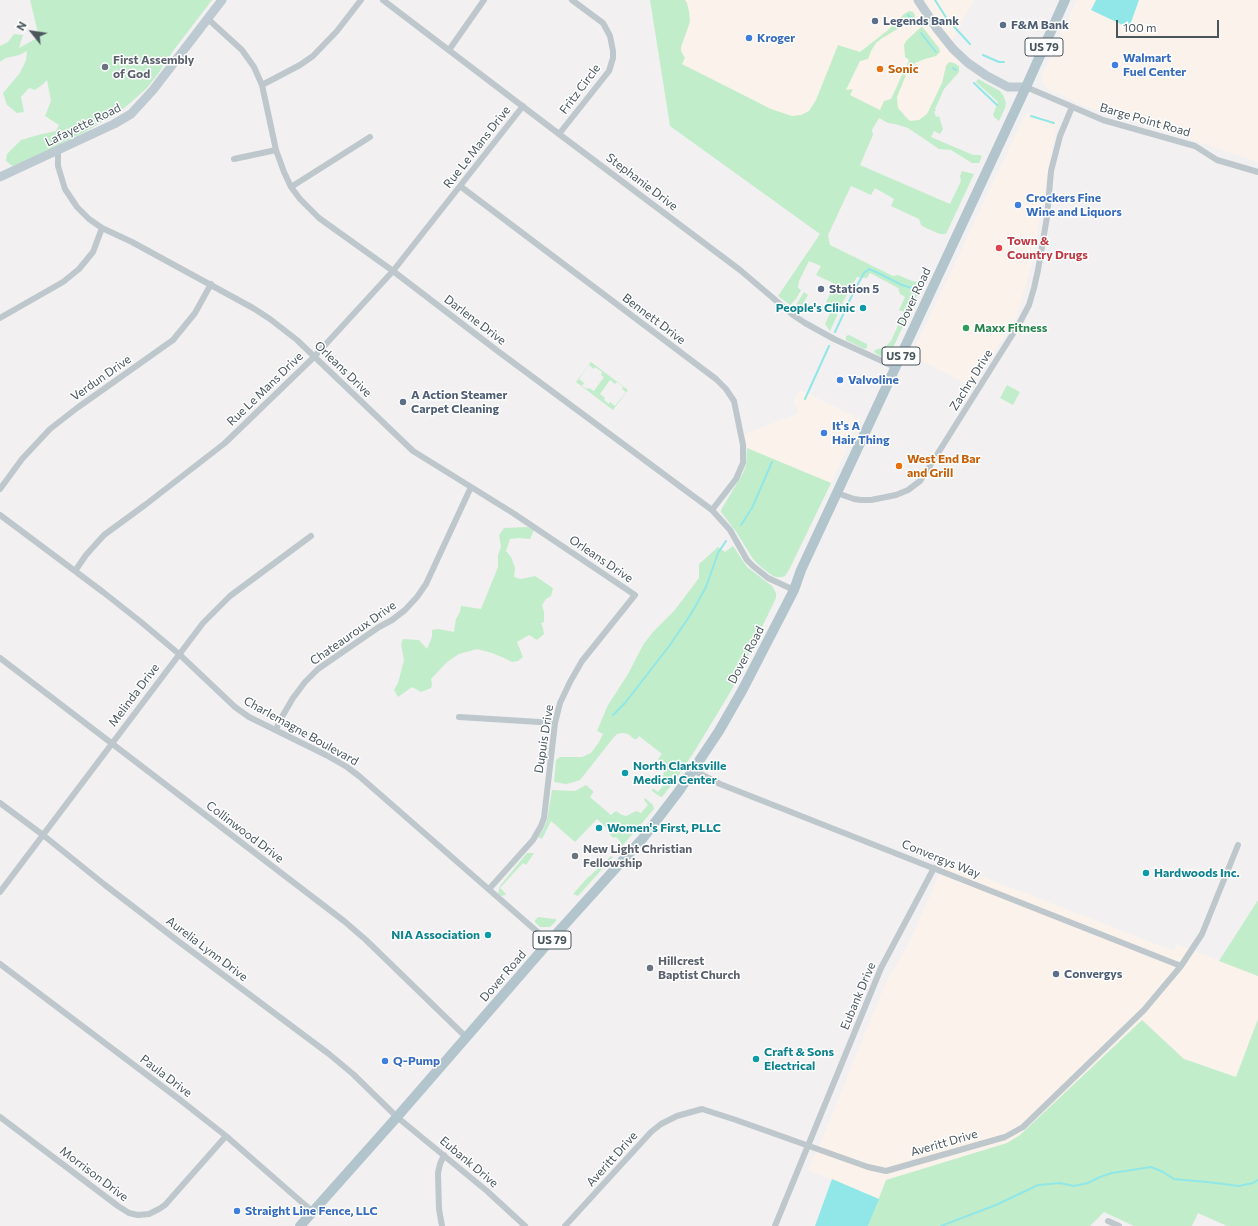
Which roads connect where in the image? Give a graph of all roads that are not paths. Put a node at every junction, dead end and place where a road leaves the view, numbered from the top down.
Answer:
1 (222, 0) edge
2 (361, 0) edge
3 (383, 0) edge
4 (484, 0) edge
5 (572, 0) edge
6 (918, 0) edge
7 (1065, 0) edge
8 (208, 18) junction
9 (449, 50) junction
10 (262, 85) junction
11 (1026, 87) junction
12 (523, 106) junction
13 (1072, 107) junction
14 (559, 134) junction
15 (370, 137) dead end
16 (276, 150) junction
17 (58, 151) junction
18 (234, 159) dead end
19 (1258, 172) edge
20 (1, 174) edge
21 (460, 186) junction
22 (291, 187) junction
23 (102, 228) junction
24 (394, 271) junction
25 (211, 284) junction
26 (0, 318) edge
27 (314, 356) junction
28 (895, 368) junction
29 (471, 487) junction
30 (0, 489) edge
31 (837, 492) junction
32 (712, 510) junction
33 (0, 515) edge
34 (311, 536) dead end
35 (75, 571) junction
36 (794, 590) junction
37 (635, 595) joint
38 (179, 654) junction
39 (0, 658) edge
40 (459, 717) dead end
41 (555, 723) junction
42 (276, 730) junction
43 (111, 743) junction
44 (693, 770) junction
45 (0, 803) edge
46 (43, 835) junction
47 (1238, 845) dead end
48 (934, 868) junction
49 (489, 889) junction
50 (0, 892) edge
51 (550, 942) junction
52 (0, 964) edge
53 (1181, 966) junction
54 (466, 1037) junction
55 (0, 1117) edge
56 (397, 1117) junction
57 (226, 1136) junction
58 (809, 1145) junction
59 (444, 1155) junction
60 (313, 1212) junction
61 (1108, 1221) dead end
62 (300, 1226) edge
63 (442, 1226) edge
64 (525, 1226) edge
65 (565, 1226) edge
66 (775, 1226) edge
67 (1120, 1226) edge

1 - 8 main road, Lafayette Road
2 - 10 street
3 - 9 street, Stephanie Drive
4 - 9 street
5 - 14 street, Fritz Circle
6 - 11 main road
7 - 11 main road, Dover Road / US 79
8 - 10 street, Darlene Drive
8 - 17 main road, Lafayette Road
9 - 12 street, Stephanie Drive
10 - 16 street, Darlene Drive
11 - 13 street, Barge Point Road
11 - 28 main road, Dover Road / US 79
12 - 14 street, Stephanie Drive
12 - 21 street, Rue Le Mans Drive
13 - 19 street, Barge Point Road
13 - 31 street, Zachry Drive
14 - 28 street, Stephanie Drive
15 - 22 street
16 - 18 street
16 - 22 street, Darlene Drive
17 - 20 main road, Lafayette Road
17 - 23 street, Orleans Drive
21 - 24 street, Rue Le Mans Drive
21 - 32 street, Bennett Drive
22 - 24 street, Darlene Drive
23 - 25 street, Orleans Drive
23 - 26 street
24 - 27 street, Rue Le Mans Drive
24 - 32 street, Darlene Drive
25 - 27 street, Orleans Drive
25 - 30 street, Verdun Drive
27 - 29 street, Orleans Drive
27 - 35 street, Rue Le Mans Drive
28 - 31 main road, Dover Road / US 79
29 - 37 street, Orleans Drive
29 - 42 street, Chateauroux Drive
31 - 36 main road, Dover Road / US 79
32 - 36 street, Darlene Drive
33 - 35 street, Charlemagne Boulevard
34 - 38 street, Melinda Drive
35 - 38 street, Charlemagne Boulevard
36 - 44 main road, Dover Road / US 79
37 - 41 street, Dupuis Drive
38 - 42 street, Charlemagne Boulevard
38 - 43 street, Melinda Drive
39 - 43 street, Collinwood Drive
40 - 41 street
41 - 49 street, Dupuis Drive
42 - 49 street, Charlemagne Boulevard
43 - 46 street, Melinda Drive
43 - 54 street, Collinwood Drive
44 - 48 street, Convergys Way
44 - 51 main road, Dover Road / US 79
45 - 46 street, Aurelia Lynn Drive
46 - 50 street, Melinda Drive
46 - 56 street, Aurelia Lynn Drive
47 - 53 street, Averitt Drive
48 - 53 street, Convergys Way
48 - 58 street, Eubank Drive
49 - 51 street, Charlemagne Boulevard
51 - 54 main road, Dover Road / US 79
52 - 57 street, Paula Drive
53 - 58 street, Averitt Drive
54 - 56 main road, Dover Road / US 79
55 - 57 street, Morrison Drive
56 - 59 street, Eubank Drive
56 - 60 main road, Dover Road / US 79
57 - 60 street, Paula Drive
58 - 65 street, Averitt Drive
58 - 66 street, Eubank Drive
59 - 63 street
59 - 64 street, Eubank Drive
60 - 62 main road, Dover Road / US 79
61 - 67 street

